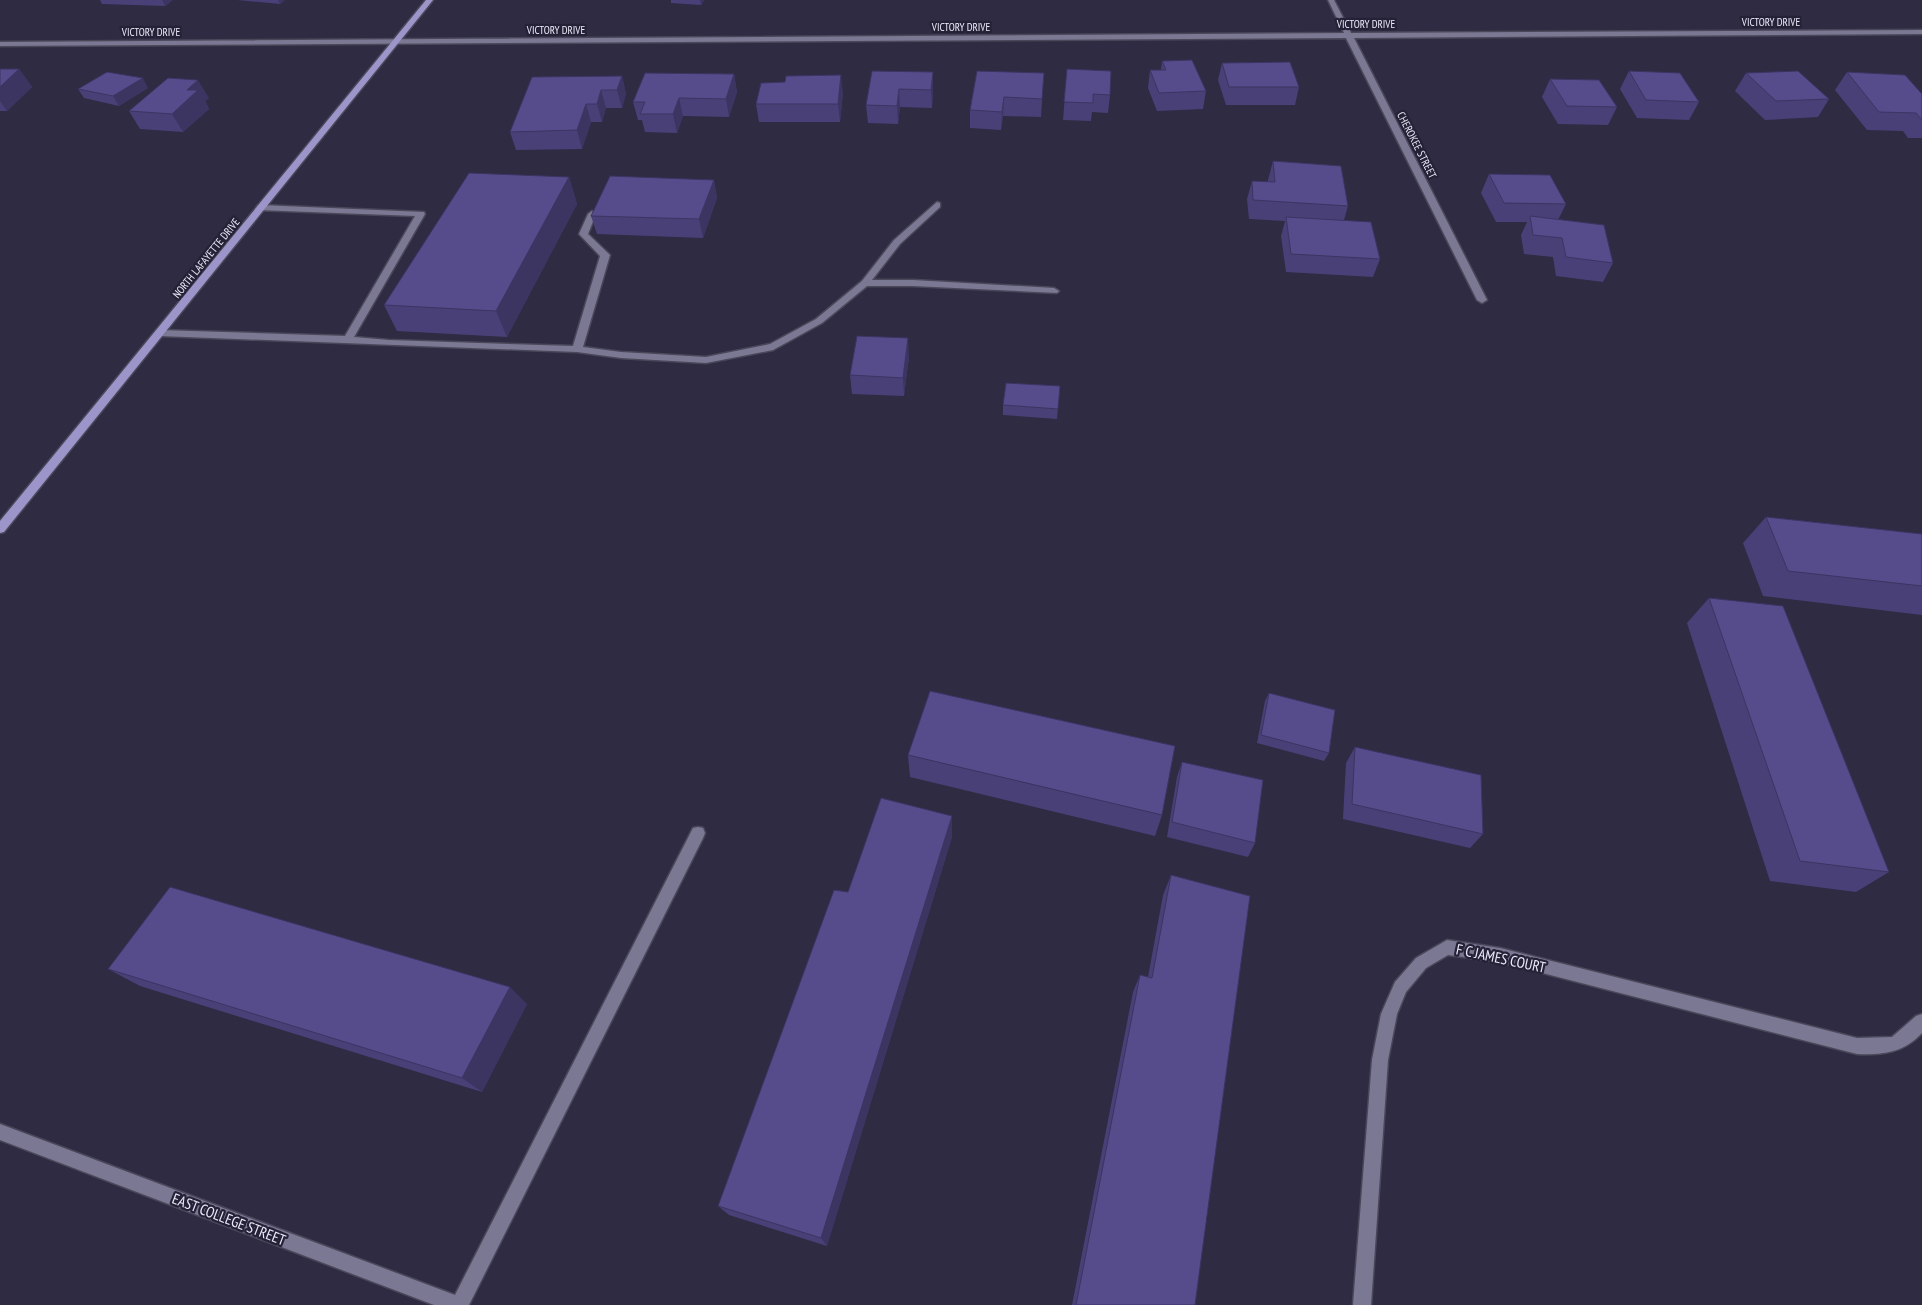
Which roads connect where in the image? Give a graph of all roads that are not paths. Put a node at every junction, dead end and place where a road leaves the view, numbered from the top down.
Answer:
1 (430, 0) edge
2 (1331, 0) edge
3 (1922, 32) edge
4 (1349, 36) junction
5 (396, 42) junction
6 (0, 44) edge
7 (937, 205) dead end
8 (260, 208) junction
9 (592, 214) edge
10 (865, 283) junction
11 (1054, 291) dead end
12 (1482, 300) dead end
13 (160, 333) junction
14 (348, 339) junction
15 (576, 349) junction
16 (0, 529) edge
17 (698, 834) dead end
18 (1922, 1022) edge
19 (0, 1132) edge
20 (458, 1305) edge
21 (1362, 1305) edge

1 - 5 main road, NORTH LAFAYETTE DRIVE
2 - 4 street, CHEROKEE STREET
3 - 4 street, VICTORY DRIVE
4 - 5 street, VICTORY DRIVE
4 - 12 street, CHEROKEE STREET
5 - 6 street, VICTORY DRIVE
5 - 8 main road, NORTH LAFAYETTE DRIVE
7 - 10 street
8 - 13 main road, NORTH LAFAYETTE DRIVE
8 - 14 street
9 - 15 street
10 - 11 street
10 - 15 street
13 - 14 street
13 - 16 main road, NORTH LAFAYETTE DRIVE
14 - 15 street
17 - 20 street
18 - 21 street, F C JAMES COURT
19 - 20 street, EAST COLLEGE STREET

